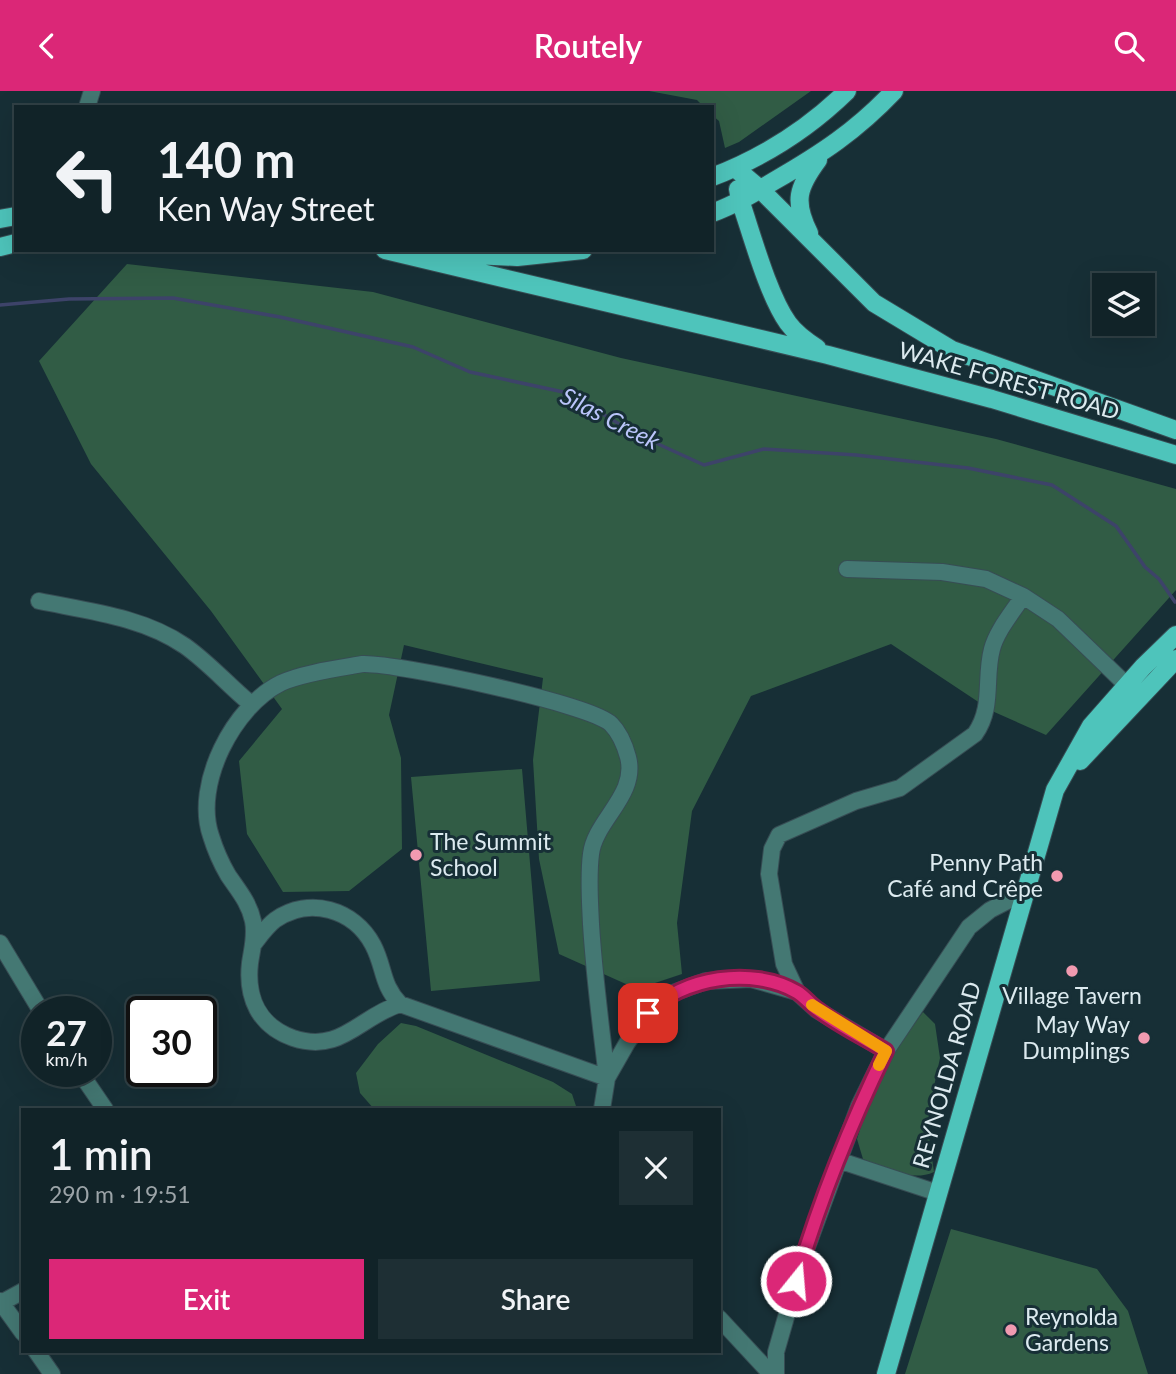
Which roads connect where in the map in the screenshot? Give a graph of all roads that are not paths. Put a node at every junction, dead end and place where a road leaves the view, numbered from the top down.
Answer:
1 (847, 91) edge
2 (894, 91) edge
3 (823, 153) junction
4 (736, 168) junction
5 (714, 176) edge
6 (760, 189) junction
7 (740, 200) junction
8 (714, 212) edge
9 (816, 245) junction
10 (393, 252) edge
11 (423, 252) edge
12 (564, 252) edge
13 (828, 355) junction
14 (1176, 430) edge
15 (1176, 455) edge
16 (846, 569) dead end
17 (1023, 596) junction
18 (39, 601) dead end
19 (1176, 635) edge
20 (1176, 659) edge
21 (1133, 691) junction
22 (251, 704) junction
23 (1025, 892) junction
24 (0, 943) edge
25 (253, 945) junction
26 (797, 992) junction
27 (32, 996) edge
28 (400, 1004) junction
29 (886, 1051) junction
30 (607, 1078) junction
31 (90, 1087) edge
32 (104, 1108) edge
33 (602, 1108) edge
34 (838, 1160) junction
35 (938, 1193) junction
36 (21, 1292) edge
37 (1, 1302) edge
38 (721, 1320) edge
39 (21, 1330) edge
40 (37, 1353) edge
41 (52, 1374) edge
42 (773, 1374) edge
43 (886, 1374) edge

1 - 4 main road
2 - 3 main road
3 - 6 main road
3 - 9 main road
4 - 5 main road
4 - 6 main road, WAKE FOREST ROAD
4 - 7 main road, WAKE FOREST ROAD
6 - 7 main road
6 - 9 main road, WAKE FOREST ROAD
7 - 8 main road
7 - 13 main road, WAKE FOREST ROAD
9 - 14 main road, WAKE FOREST ROAD
10 - 13 main road, WAKE FOREST ROAD
11 - 12 main road
13 - 15 main road, WAKE FOREST ROAD
16 - 17 street
17 - 21 street
17 - 26 street
18 - 22 street
19 - 21 main road, REYNOLDA ROAD
20 - 21 main road, REYNOLDA ROAD
21 - 23 main road, REYNOLDA ROAD
22 - 25 street
22 - 30 street
23 - 29 street
23 - 35 main road, REYNOLDA ROAD
24 - 27 street
25 - 28 street
25 - 28 street
26 - 29 street
26 - 30 street
28 - 30 street
29 - 34 street
30 - 33 street
31 - 32 street
34 - 35 street
34 - 42 street
35 - 43 main road, REYNOLDA ROAD
36 - 37 street
37 - 39 street
38 - 42 street
40 - 41 street

